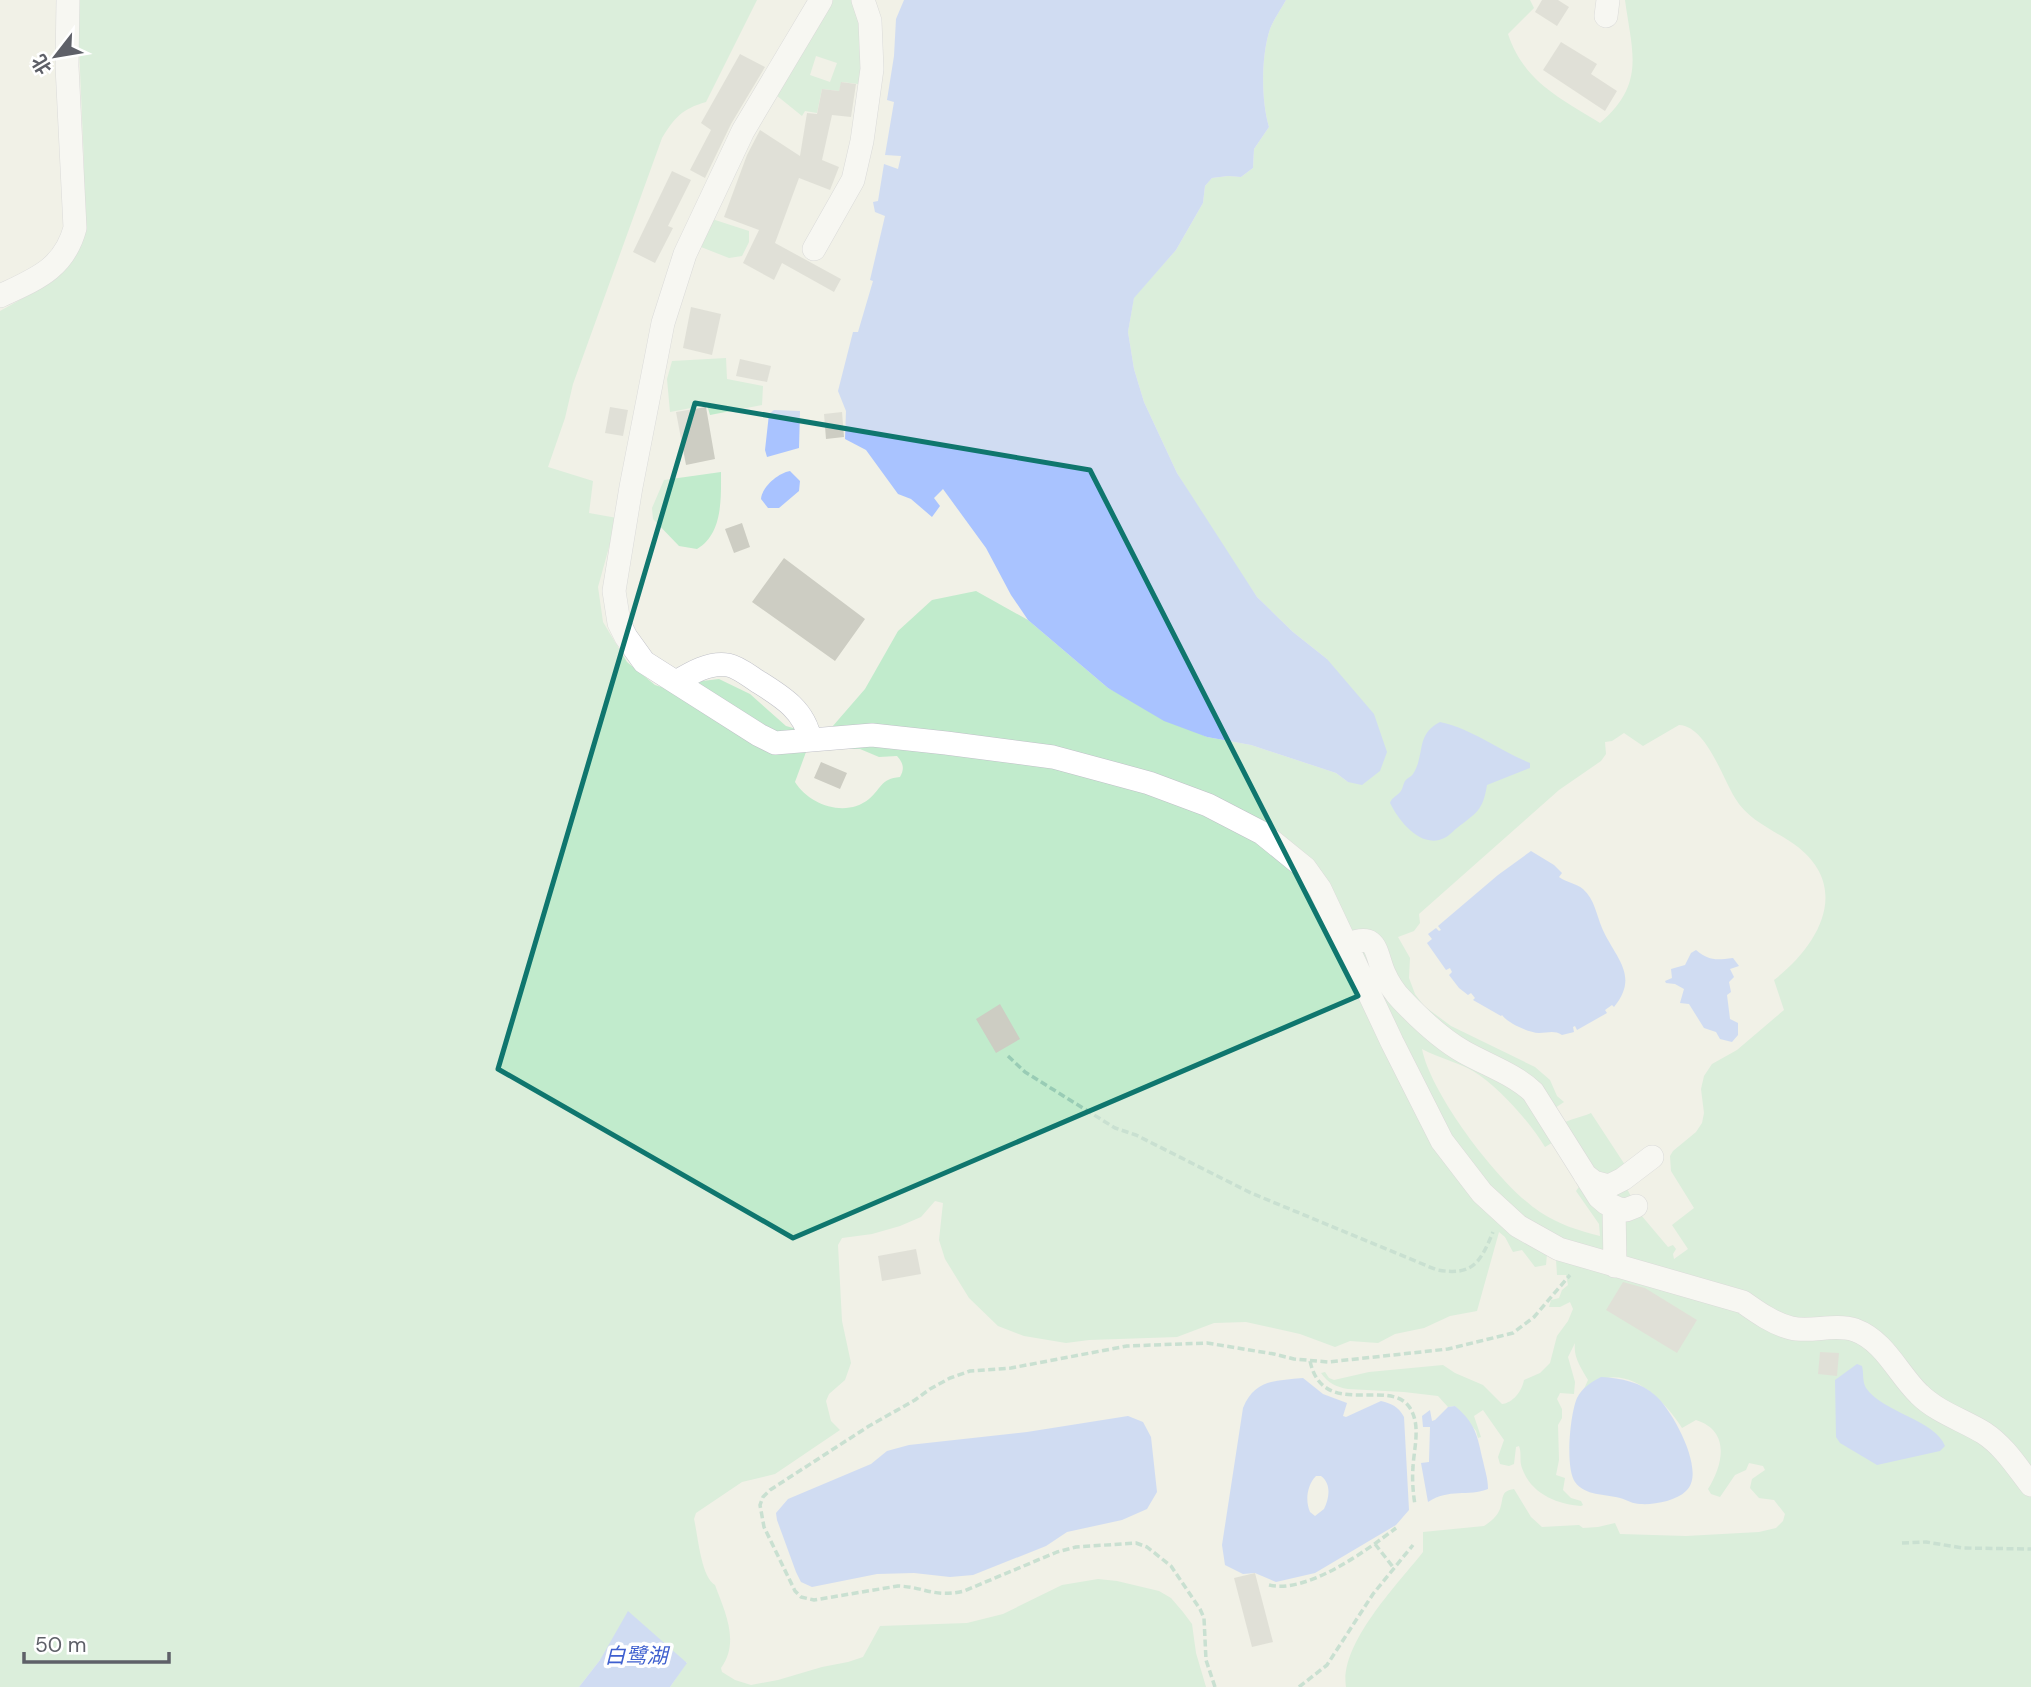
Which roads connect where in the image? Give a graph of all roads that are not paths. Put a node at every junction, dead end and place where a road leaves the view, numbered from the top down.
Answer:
1 (68, 0) edge
2 (821, 0) edge
3 (863, 0) edge
4 (814, 249) dead end
5 (0, 296) edge
6 (676, 682) junction
7 (810, 740) junction
8 (1347, 945) junction
9 (1652, 1157) dead end
10 (1585, 1175) junction
11 (1615, 1266) junction
12 (2031, 1485) edge

1 - 5 street
2 - 6 street
3 - 4 street
6 - 7 street
6 - 7 street
7 - 8 street
8 - 10 street
8 - 11 street
9 - 10 street
10 - 11 street
11 - 12 street

